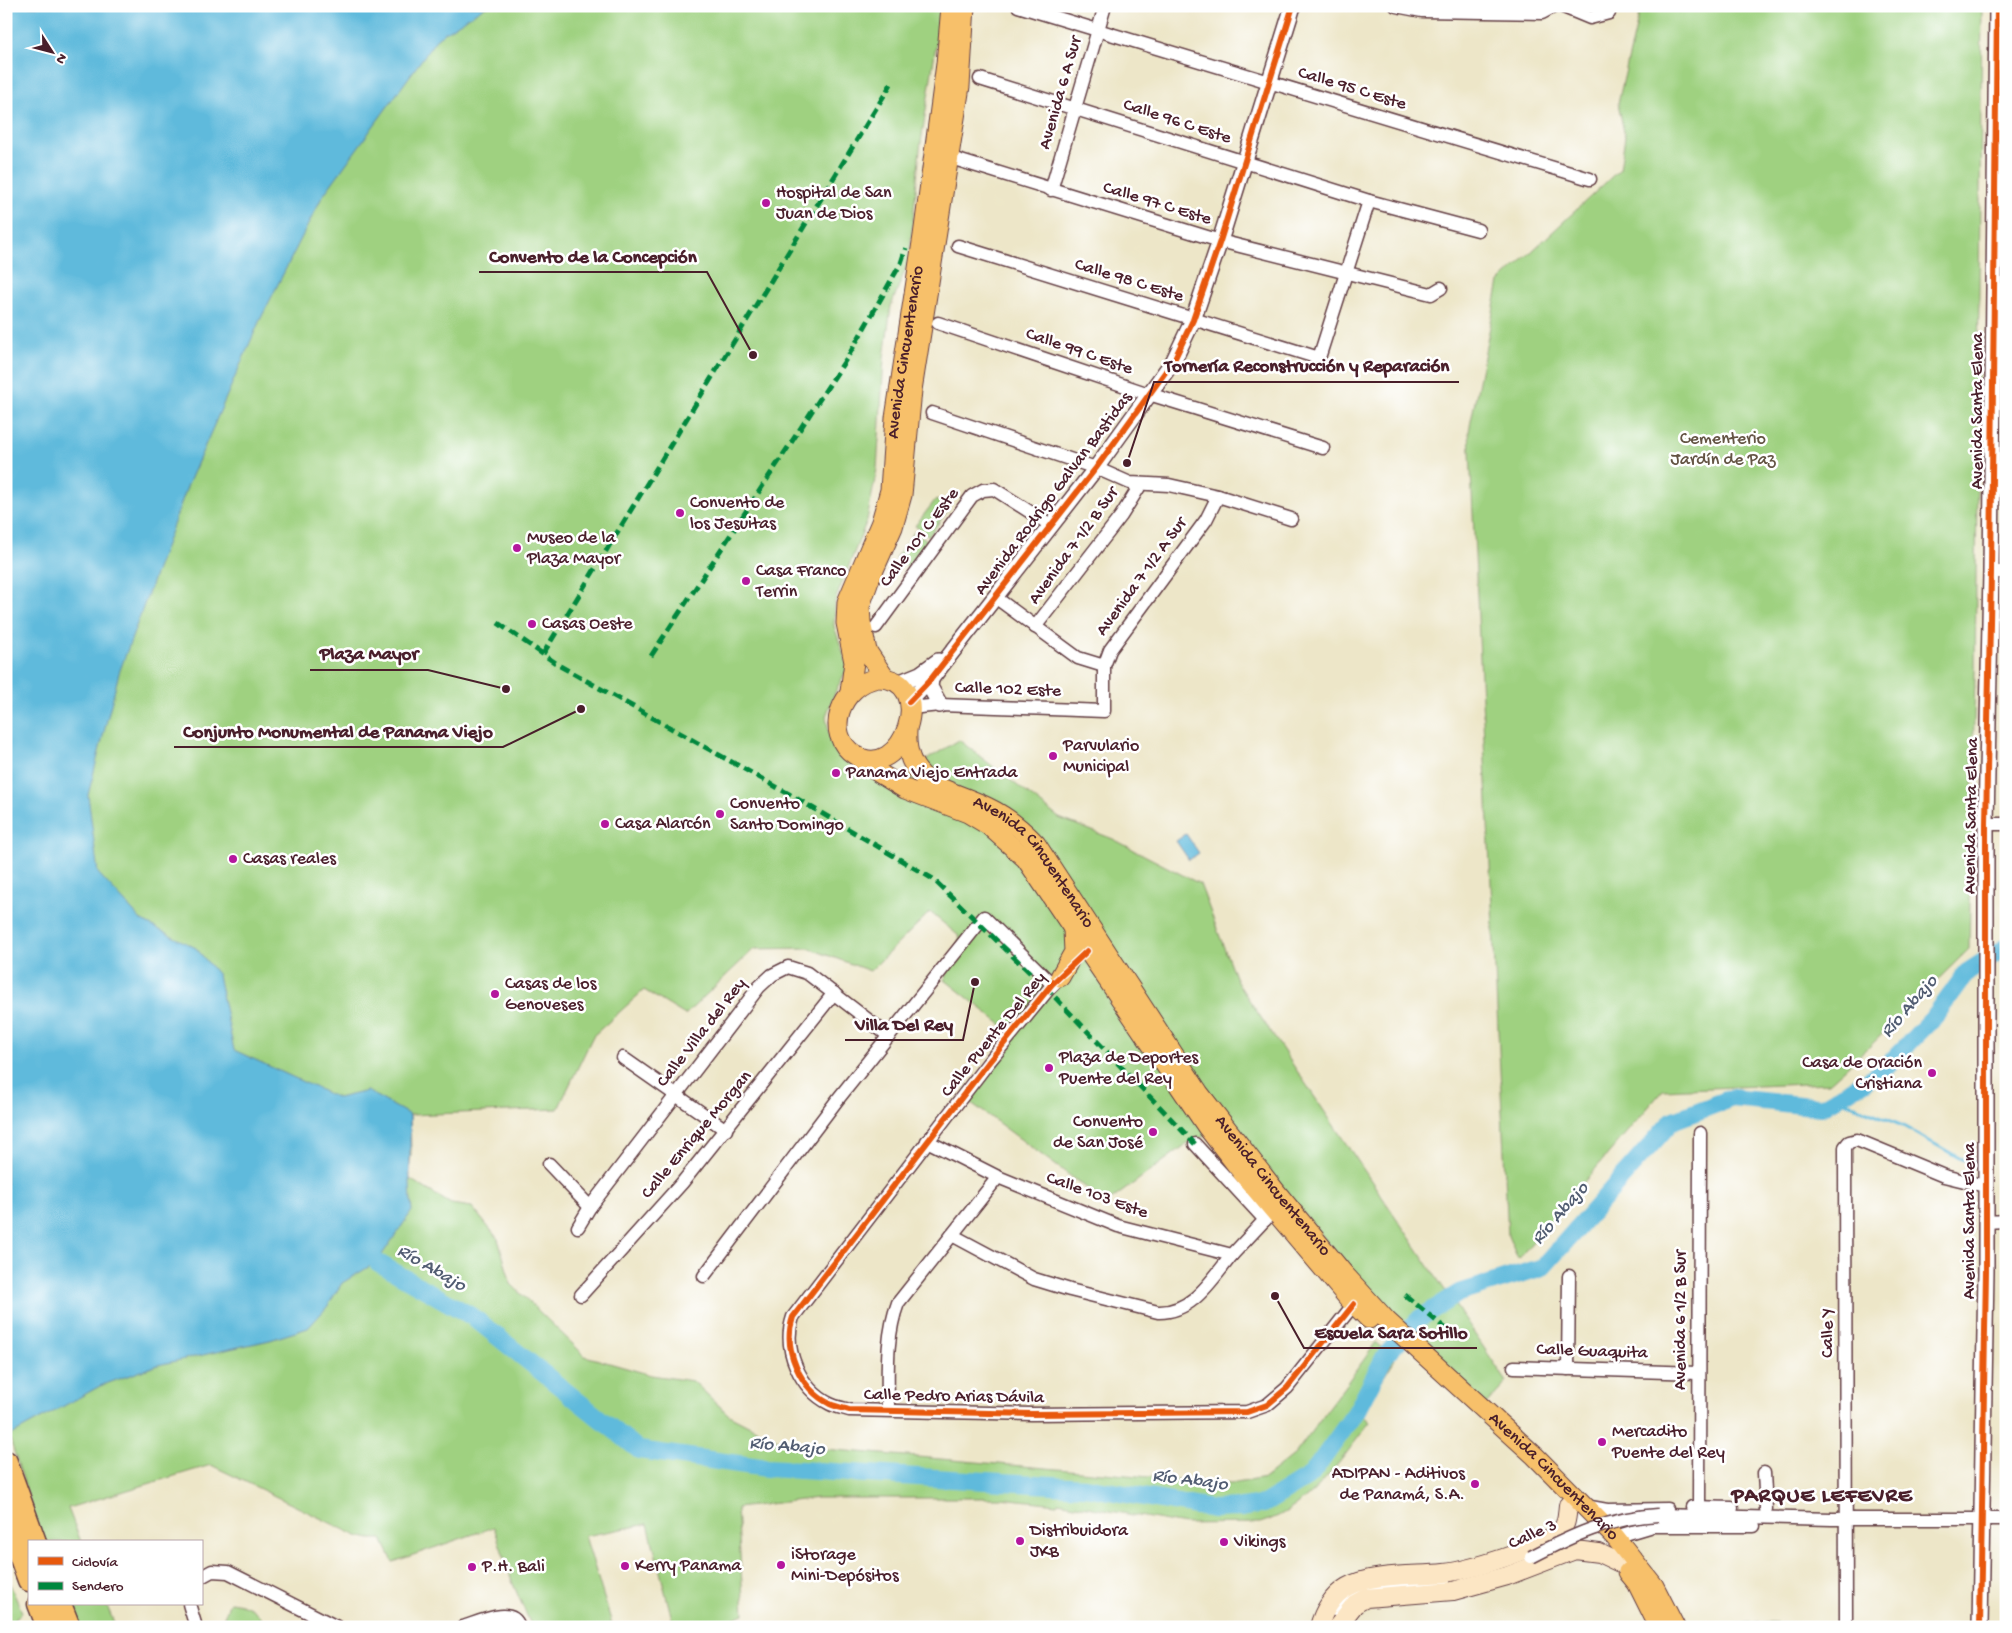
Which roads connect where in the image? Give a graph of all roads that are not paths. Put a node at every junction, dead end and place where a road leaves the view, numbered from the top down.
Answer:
1 (951, 6) edge
2 (965, 6) edge
3 (1018, 6) edge
4 (1105, 6) edge
5 (1292, 6) edge
6 (1396, 6) edge
7 (1555, 6) edge
8 (1561, 6) edge
9 (1997, 6) edge
10 (1609, 13) dead end
11 (1097, 30) junction
12 (2001, 73) edge
13 (980, 79) dead end
14 (1268, 82) junction
15 (1075, 108) junction
16 (950, 158) junction
17 (1244, 162) junction
18 (1590, 179) dead end
19 (1051, 190) junction
20 (1369, 201) junction
21 (1478, 230) dead end
22 (1220, 241) junction
23 (958, 246) dead end
24 (1346, 273) junction
25 (1441, 288) dead end
26 (1193, 320) junction
27 (938, 323) dead end
28 (1999, 323) edge
29 (1149, 394) junction
30 (932, 412) dead end
31 (1323, 448) dead end
32 (1096, 468) junction
33 (1141, 484) junction
34 (1218, 496) junction
35 (1291, 519) dead end
36 (1052, 526) junction
37 (1999, 572) edge
38 (994, 597) junction
39 (876, 627) dead end
40 (1036, 627) junction
41 (955, 648) junction
42 (1104, 666) junction
43 (931, 678) junction
44 (891, 680) junction
45 (850, 692) junction
46 (910, 705) junction
47 (940, 705) junction
48 (1104, 711) joint
49 (907, 731) junction
50 (858, 756) junction
51 (1986, 824) junction
52 (2006, 824) edge
53 (1023, 830) junction
54 (1072, 929) junction
55 (1087, 951) junction
56 (1060, 977) junction
57 (1105, 977) junction
58 (834, 993) junction
59 (889, 1036) junction
60 (623, 1058) dead end
61 (676, 1096) junction
62 (726, 1130) junction
63 (1700, 1133) dead end
64 (927, 1141) junction
65 (1195, 1144) dead end
66 (549, 1164) dead end
67 (998, 1177) junction
68 (1985, 1186) junction
69 (590, 1207) junction
70 (1270, 1215) junction
71 (2006, 1221) edge
72 (1985, 1222) junction
73 (578, 1227) dead end
74 (952, 1235) junction
75 (1232, 1255) junction
76 (704, 1276) dead end
77 (1570, 1276) dead end
78 (581, 1295) dead end
79 (1354, 1304) junction
80 (1383, 1325) junction
81 (1514, 1367) dead end
82 (1568, 1369) junction
83 (1698, 1374) junction
84 (888, 1410) junction
85 (6, 1462) edge
86 (1764, 1473) dead end
87 (1576, 1505) junction
88 (1699, 1507) junction
89 (1766, 1509) junction
90 (6, 1517) edge
91 (1839, 1519) junction
92 (1981, 1519) junction
93 (2006, 1519) edge
94 (1559, 1533) junction
95 (1615, 1537) junction
96 (34, 1540) edge
97 (1575, 1550) junction
98 (1620, 1563) junction
99 (202, 1576) edge
100 (28, 1577) edge
101 (39, 1606) edge
102 (61, 1606) edge
103 (189, 1606) edge
104 (48, 1627) edge
105 (69, 1627) edge
106 (196, 1627) edge
107 (337, 1627) edge
108 (463, 1627) edge
109 (520, 1627) edge
110 (1319, 1627) edge
111 (1325, 1627) edge
112 (1337, 1627) edge
113 (1660, 1627) edge
114 (1675, 1627) edge
115 (1846, 1627) edge
116 (1980, 1627) edge

1 - 45 main road, Avenida Cincuentenario
2 - 16 main road, Avenida Cincuentenario
3 - 11 street, Calle 95 C Este
4 - 11 street, Avenida 6 A Sur
5 - 14 street, Avenida Rodrigo Galvan Bastidas
6 - 7 street
8 - 10 street
9 - 12 street, Avenida Santa Elena
11 - 14 street, Calle 95 C Este
11 - 15 street, Avenida 6 A Sur
12 - 28 street, Avenida Santa Elena
13 - 15 street, Calle 96 C Este
14 - 17 street, Avenida Rodrigo Galvan Bastidas
14 - 18 street, Calle 95 C Este
15 - 17 street, Calle 96 C Este
15 - 19 street, Avenida 6 A Sur
16 - 19 street, Calle 97 C Este
16 - 44 main road, Avenida Cincuentenario
17 - 20 street, Calle 96 C Este
17 - 22 street, Avenida Rodrigo Galvan Bastidas
19 - 22 street, Calle 97 C Este
20 - 21 street, Calle 96 C Este
20 - 24 street
22 - 24 street, Calle 97 C Este
22 - 26 street, Avenida Rodrigo Galvan Bastidas
23 - 26 street, Calle 98 C Este
24 - 25 street, Calle 97 C Este
24 - 26 street, Calle 98 C Este
26 - 29 street, Avenida Rodrigo Galvan Bastidas
27 - 29 street, Calle 99 C Este
28 - 37 street, Avenida Santa Elena
29 - 31 street, Calle 99 C Este
29 - 32 street, Avenida Rodrigo Galvan Bastidas
30 - 32 street
32 - 33 street
32 - 36 street, Avenida Rodrigo Galvan Bastidas
33 - 34 street
33 - 40 street, Avenida 7 1/2 B Sur
34 - 35 street
34 - 42 street, Avenida 7 1/2 A Sur
36 - 38 street, Avenida Rodrigo Galvan Bastidas
36 - 39 street, Calle 101 C Este
37 - 51 street, Avenida Santa Elena
38 - 40 street
38 - 41 street, Avenida Rodrigo Galvan Bastidas
40 - 42 street
41 - 43 street, Avenida Rodrigo Galvan Bastidas
41 - 44 street, Avenida Rodrigo Galvan Bastidas
42 - 48 street, Avenida 7 1/2 A Sur
43 - 46 street, Avenida Rodrigo Galvan Bastidas
43 - 47 street
44 - 45 main road
44 - 46 main road
45 - 50 main road
46 - 47 street, Calle 102 Este
46 - 49 main road
47 - 48 street, Calle 102 Este
49 - 50 main road
49 - 53 main road, Avenida Cincuentenario
50 - 54 main road, Avenida Cincuentenario
51 - 52 street
51 - 68 street, Avenida Santa Elena
53 - 55 main road
53 - 80 main road, Avenida Cincuentenario
54 - 55 main road, Avenida Cincuentenario
54 - 56 main road
55 - 56 street, Calle Puente Del Rey
55 - 57 main road, Avenida Cincuentenario
56 - 57 main road
56 - 59 street
56 - 64 street, Calle Puente Del Rey
57 - 70 main road, Avenida Cincuentenario
58 - 59 street, Calle Villa del Rey
58 - 61 street, Calle Villa del Rey
58 - 62 street, Calle Enrique Morgan
59 - 76 street
60 - 61 street
61 - 62 street
61 - 69 street, Calle Villa del Rey
62 - 78 street, Calle Enrique Morgan
63 - 83 street, Avenida 6 1/2 B Sur
64 - 67 street, Calle 103 Este
64 - 84 street, Calle Pedro Arias Dávila
65 - 70 street
66 - 69 street
67 - 74 street
67 - 75 street, Calle 103 Este
68 - 72 street, Avenida Santa Elena
68 - 91 street, Calle Y
69 - 73 street, Calle Villa del Rey
70 - 75 street
70 - 79 main road, Avenida Cincuentenario
71 - 72 street
72 - 92 street, Avenida Santa Elena
74 - 75 street
74 - 84 street
77 - 82 street
79 - 80 main road, Avenida Cincuentenario
79 - 84 street, Calle Pedro Arias Dávila
80 - 87 main road, Avenida Cincuentenario
81 - 82 street, Calle Guaquita
82 - 83 street, Calle Guaquita
83 - 88 street, Avenida 6 1/2 B Sur
85 - 96 highway
86 - 89 street
87 - 88 street, Calle 3
87 - 94 main road
87 - 95 main road, Avenida Cincuentenario
87 - 98 main road, Avenida Cincuentenario
88 - 89 street, Calle 3
89 - 91 street, Calle 3
90 - 100 highway
91 - 92 street, Calle 3
91 - 95 street, Calle 3
91 - 111 street, Calle 3, bridge
91 - 115 street, Calle Y
92 - 93 street, Calle 3
92 - 116 street, Avenida Santa Elena
94 - 97 main road
94 - 110 main road
95 - 114 main road, Avenida Cincuentenario
97 - 98 main road
97 - 112 main road
98 - 113 main road, Avenida Cincuentenario
99 - 107 street
101 - 104 highway
102 - 105 highway
103 - 106 street
108 - 109 street

